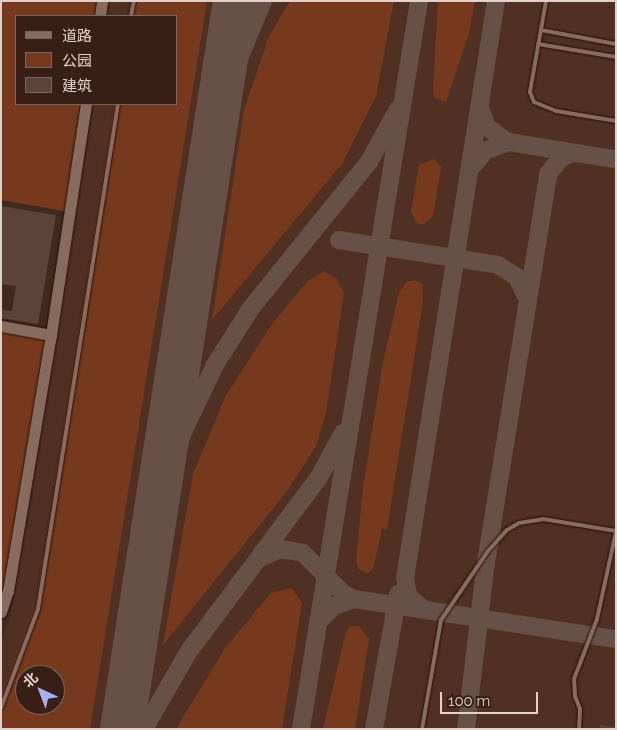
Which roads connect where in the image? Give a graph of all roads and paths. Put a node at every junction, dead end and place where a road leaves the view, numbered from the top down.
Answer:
1 (102, 1) edge
2 (134, 1) edge
3 (546, 1) edge
4 (100, 15) edge
5 (131, 15) edge
6 (541, 30) junction
7 (538, 44) junction
8 (616, 44) edge
9 (616, 57) edge
10 (86, 105) edge
11 (118, 105) edge
12 (616, 121) edge
13 (1, 326) edge
14 (51, 334) junction
15 (616, 531) edge
16 (1, 612) edge
17 (1, 708) edge
18 (422, 729) edge
19 (579, 729) edge

1 - 4 street
2 - 5 lane
3 - 6 lane
6 - 7 lane
6 - 8 lane
7 - 9 lane
7 - 12 lane
10 - 14 street
11 - 17 lane
13 - 14 street
14 - 16 street
15 - 18 lane
15 - 19 lane

